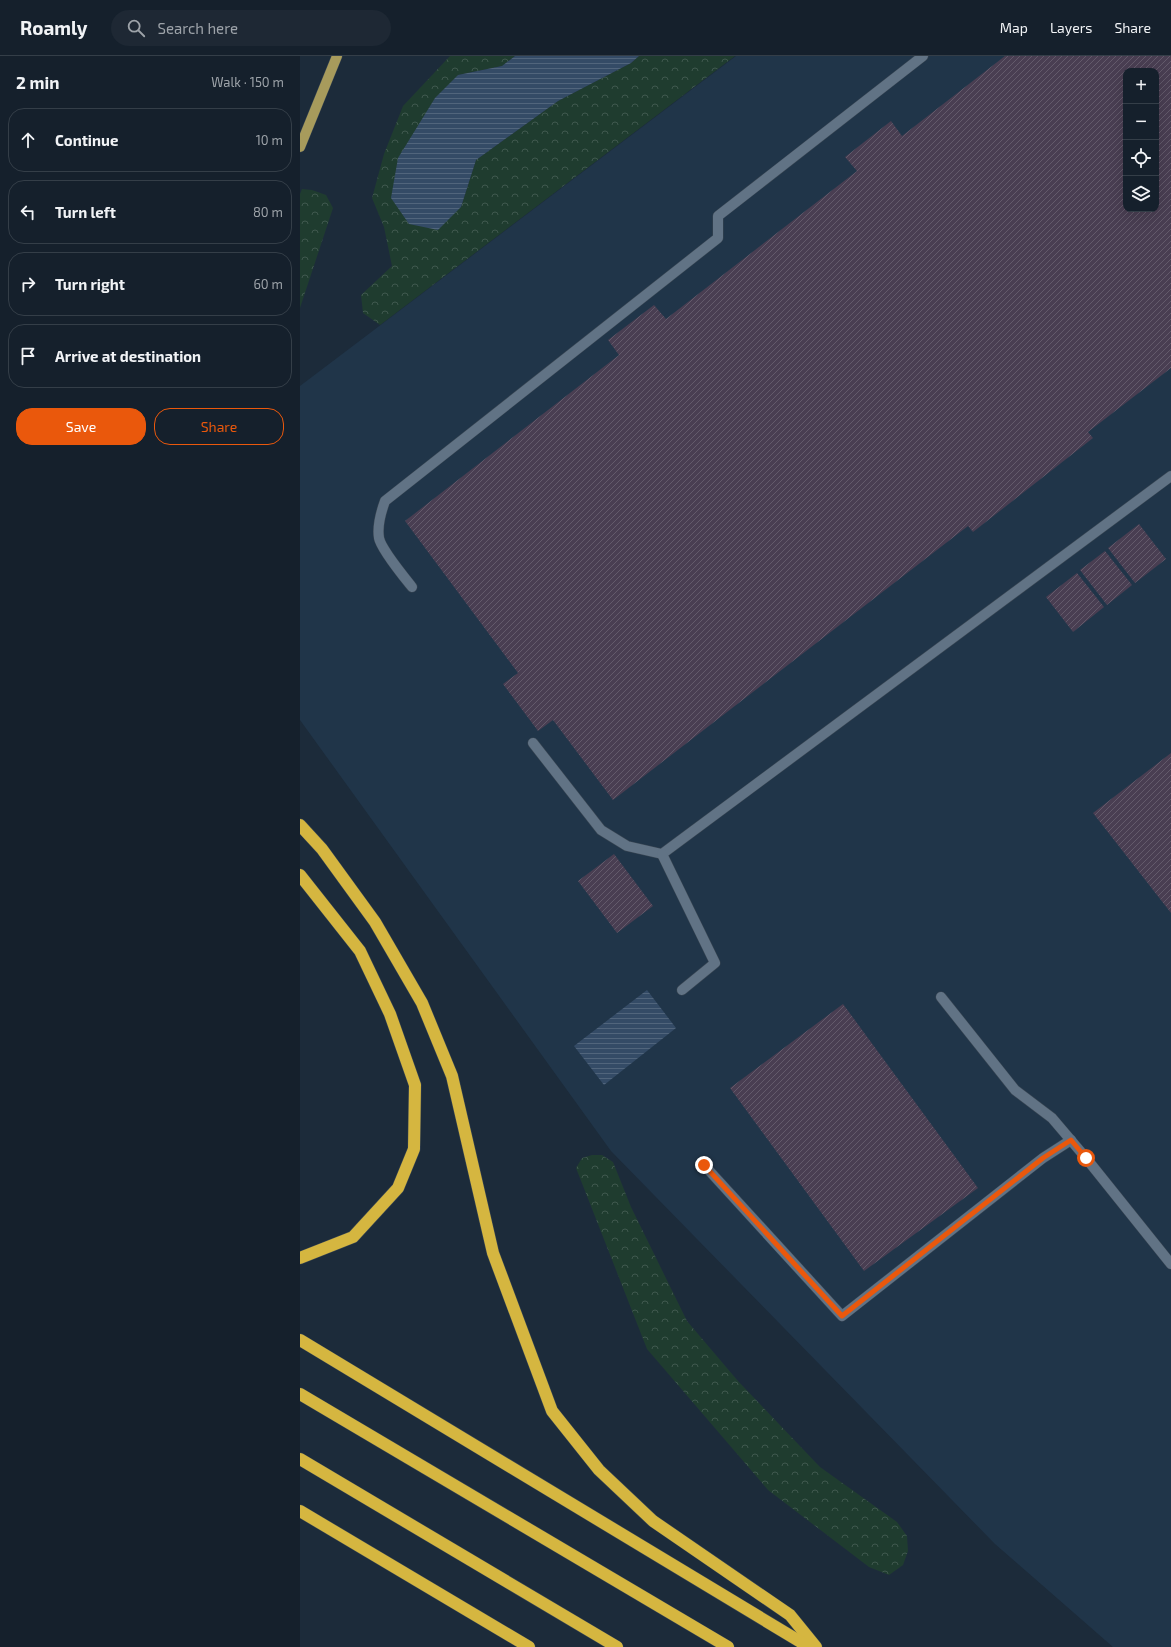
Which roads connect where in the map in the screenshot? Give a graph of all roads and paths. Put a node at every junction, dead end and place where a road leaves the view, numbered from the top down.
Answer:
1 (337, 56) edge
2 (923, 56) edge
3 (300, 147) edge
4 (1171, 476) edge
5 (412, 588) dead end
6 (533, 743) dead end
7 (300, 825) edge
8 (662, 854) junction
9 (300, 875) edge
10 (682, 990) dead end
11 (941, 997) dead end
12 (1071, 1140) junction
13 (704, 1165) dead end
14 (300, 1258) edge
15 (1171, 1264) edge
16 (300, 1340) edge
17 (300, 1394) edge
18 (300, 1459) edge
19 (300, 1511) edge
20 (529, 1647) edge
21 (617, 1647) edge
22 (728, 1647) edge
23 (809, 1647) edge
24 (816, 1647) edge

1 - 3 main road
2 - 5 lane
4 - 8 lane
6 - 8 lane
7 - 24 highway
8 - 10 lane
9 - 14 highway
11 - 12 lane
12 - 13 lane
12 - 15 lane
16 - 23 highway
17 - 22 highway
18 - 21 highway
19 - 20 highway

